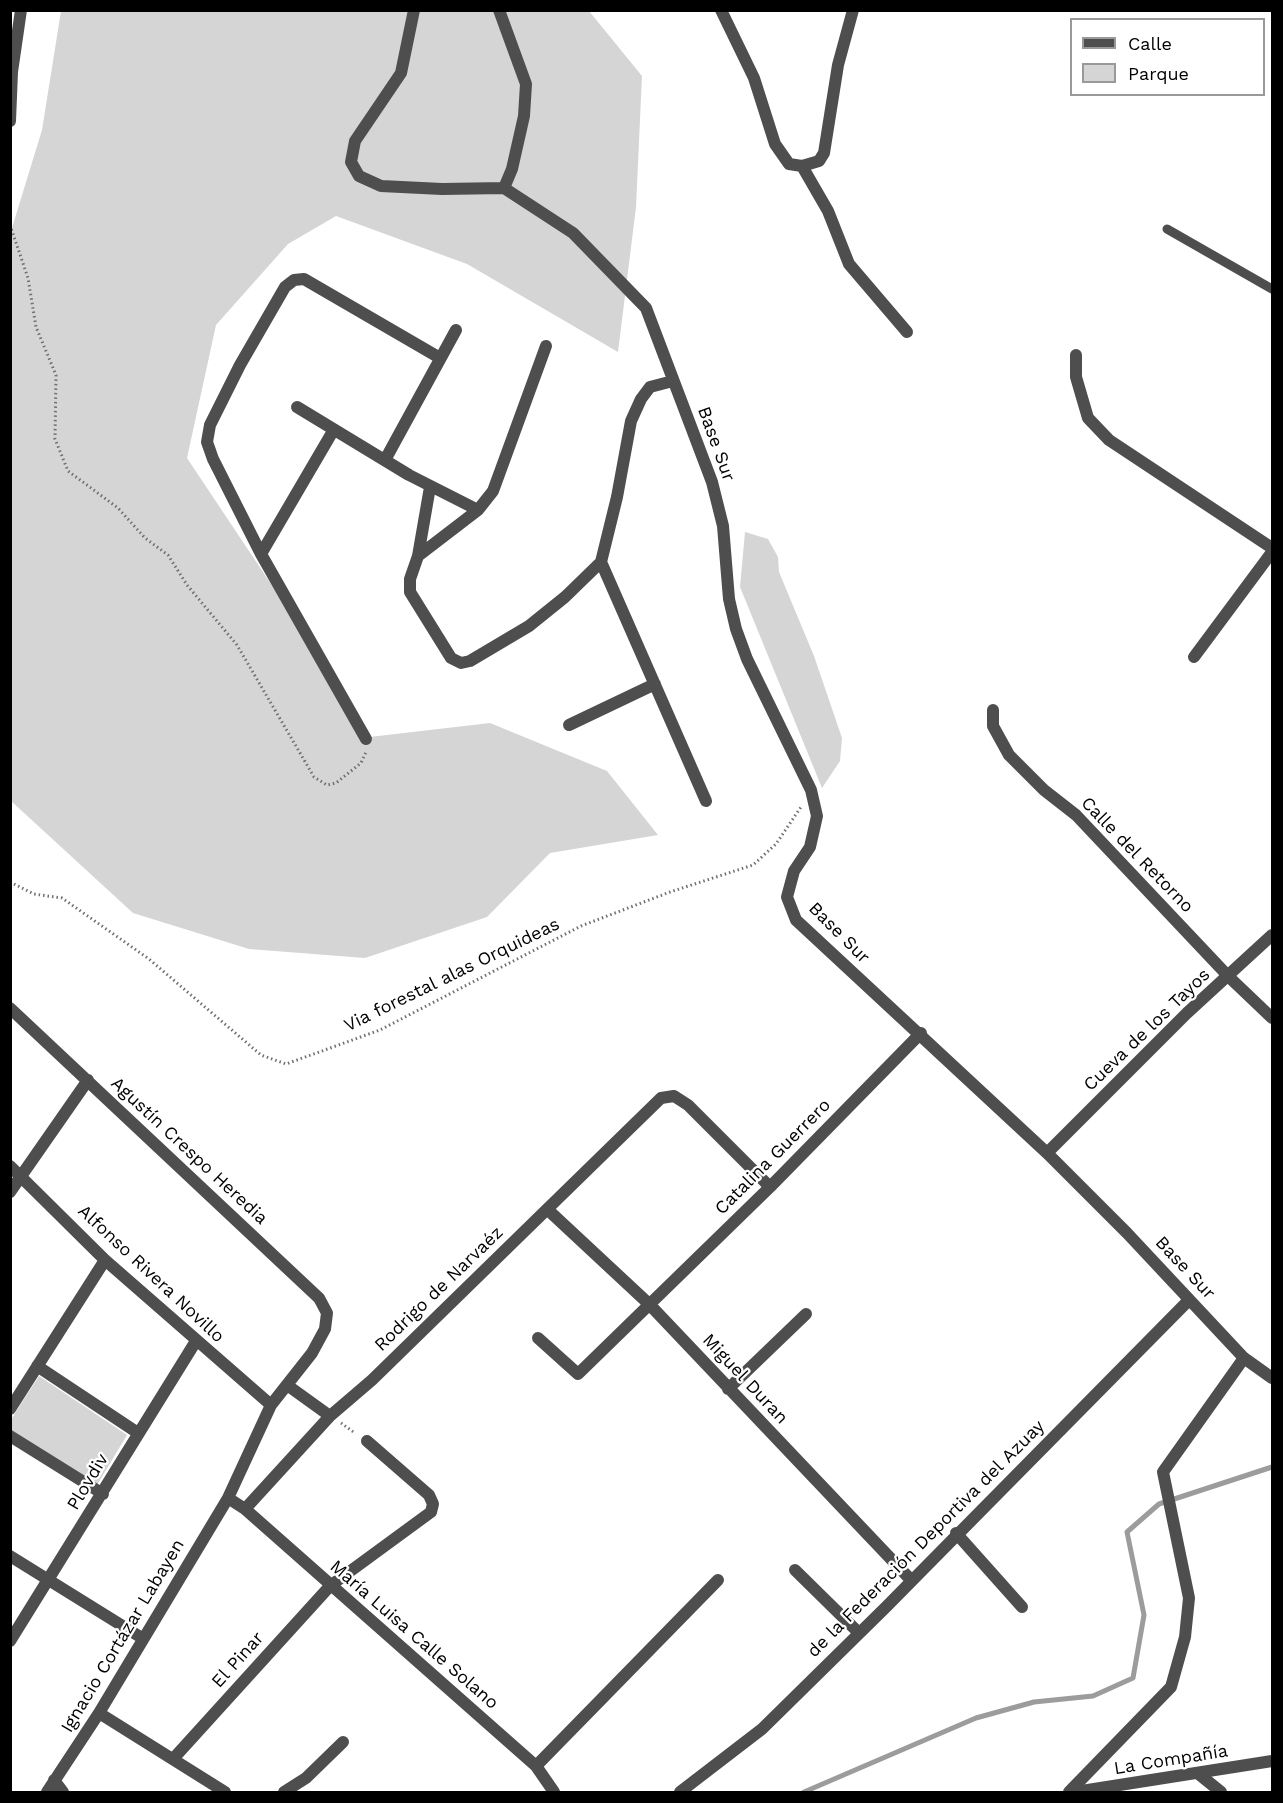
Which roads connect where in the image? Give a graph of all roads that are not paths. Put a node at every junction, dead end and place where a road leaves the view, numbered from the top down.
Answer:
1 (21, 10) edge
2 (414, 10) edge
3 (499, 10) edge
4 (721, 10) edge
5 (854, 10) edge
6 (10, 121) edge
7 (802, 166) junction
8 (504, 188) junction
9 (1167, 229) dead end
10 (1272, 289) edge
11 (456, 330) dead end
12 (907, 332) dead end
13 (546, 346) dead end
14 (1076, 355) dead end
15 (440, 358) junction
16 (673, 381) junction
17 (297, 406) dead end
18 (333, 431) junction
19 (385, 460) junction
20 (430, 487) junction
21 (478, 510) junction
22 (1272, 550) edge
23 (261, 554) junction
24 (418, 556) junction
25 (601, 562) junction
26 (1194, 657) dead end
27 (655, 684) junction
28 (993, 710) dead end
29 (569, 725) dead end
30 (366, 739) road end
31 (706, 801) dead end
32 (1272, 935) edge
33 (1229, 977) junction
34 (10, 1008) edge
35 (1272, 1018) edge
36 (921, 1033) junction
37 (88, 1080) junction
38 (1047, 1153) junction
39 (10, 1166) edge
40 (21, 1175) junction
41 (770, 1187) junction
42 (10, 1192) edge
43 (547, 1209) junction
44 (105, 1260) junction
45 (1189, 1300) junction
46 (649, 1304) junction
47 (806, 1314) dead end
48 (325, 1329) joint
49 (538, 1338) dead end
50 (196, 1341) junction
51 (1244, 1358) junction
52 (37, 1366) junction
53 (1272, 1378) edge
54 (287, 1385) junction
55 (728, 1389) junction
56 (271, 1405) junction
57 (10, 1409) edge
58 (330, 1416) junction
59 (138, 1433) junction
60 (10, 1437) edge
61 (367, 1441) road end
62 (103, 1494) junction
63 (228, 1498) junction
64 (246, 1509) junction
65 (956, 1533) junction
66 (10, 1556) edge
67 (795, 1570) dead end
68 (49, 1579) junction
69 (911, 1580) junction
70 (718, 1581) dead end
71 (330, 1586) junction
72 (1022, 1607) dead end
73 (859, 1633) junction
74 (142, 1638) junction
75 (10, 1641) edge
76 (99, 1713) junction
77 (343, 1742) dead end
78 (172, 1759) junction
79 (1272, 1761) edge
80 (536, 1766) junction
81 (1200, 1775) junction
82 (54, 1780) junction
83 (46, 1792) edge
84 (63, 1792) edge
85 (225, 1792) edge
86 (284, 1792) edge
87 (554, 1792) edge
88 (680, 1792) edge
89 (1069, 1792) edge
90 (1075, 1792) edge
91 (1221, 1792) edge

1 - 6 street
2 - 8 street
3 - 8 street
4 - 7 street
5 - 7 street
7 - 12 street
8 - 16 street, Base Sur
9 - 10 lane
11 - 15 street
13 - 21 street
14 - 22 street
15 - 19 street
15 - 23 street
16 - 25 street
16 - 36 street, Base Sur
17 - 18 street
18 - 19 street
18 - 23 street
19 - 20 street
20 - 21 street
20 - 24 street
21 - 24 street
22 - 26 street
23 - 30 street
24 - 25 street
25 - 27 street
27 - 29 street
27 - 31 street
28 - 33 street, Calle del Retorno
32 - 33 street, Cueva de los Tayos
33 - 35 street, Calle del Retorno
33 - 38 street, Cueva de los Tayos
34 - 37 street, Agustín Crespo Heredia
36 - 38 street, Base Sur
36 - 41 street, Catalina Guerrero
37 - 40 street
37 - 48 street, Agustín Crespo Heredia
38 - 45 street, Base Sur
39 - 40 street, Alfonso Rivera Novillo
40 - 42 street
40 - 44 street, Alfonso Rivera Novillo
41 - 43 street, Rodrigo de Narvaéz
41 - 46 street, Catalina Guerrero
43 - 46 street, Miguel Duran
43 - 58 street, Rodrigo de Narvaéz
44 - 50 street, Alfonso Rivera Novillo
44 - 52 street
45 - 51 street, Base Sur
45 - 65 street, de la Federación Deportiva del Azuay
46 - 49 street, Catalina Guerrero
46 - 55 street, Miguel Duran
47 - 55 street
48 - 54 street, Ignacio Cortázar Labayen
50 - 56 street, Alfonso Rivera Novillo
50 - 59 street, Plovdiv
51 - 53 street, Base Sur
51 - 89 street
52 - 57 street
52 - 59 street
54 - 56 street, Ignacio Cortázar Labayen
54 - 58 street
55 - 69 street, Miguel Duran
56 - 63 street, Ignacio Cortázar Labayen
58 - 64 street, Rodrigo de Narvaéz
59 - 62 street, Plovdiv
60 - 62 street
61 - 71 street, El Pinar
62 - 68 street, Plovdiv
63 - 64 street
63 - 74 street, Ignacio Cortázar Labayen
64 - 71 street, María Luisa Calle Solano
65 - 69 street, de la Federación Deportiva del Azuay
65 - 72 street
66 - 68 street
67 - 73 street
68 - 74 street
68 - 75 street, Plovdiv
69 - 73 street, de la Federación Deportiva del Azuay
70 - 80 street
71 - 78 street, El Pinar
71 - 80 street, María Luisa Calle Solano
73 - 88 street, de la Federación Deportiva del Azuay
74 - 76 street, Ignacio Cortázar Labayen
76 - 78 street
76 - 82 street, Ignacio Cortázar Labayen
77 - 86 street
78 - 85 street
79 - 81 street, La Compañía
80 - 87 street, María Luisa Calle Solano
81 - 90 street, La Compañía
81 - 91 street
82 - 83 street, Ignacio Cortázar Labayen
82 - 84 street

